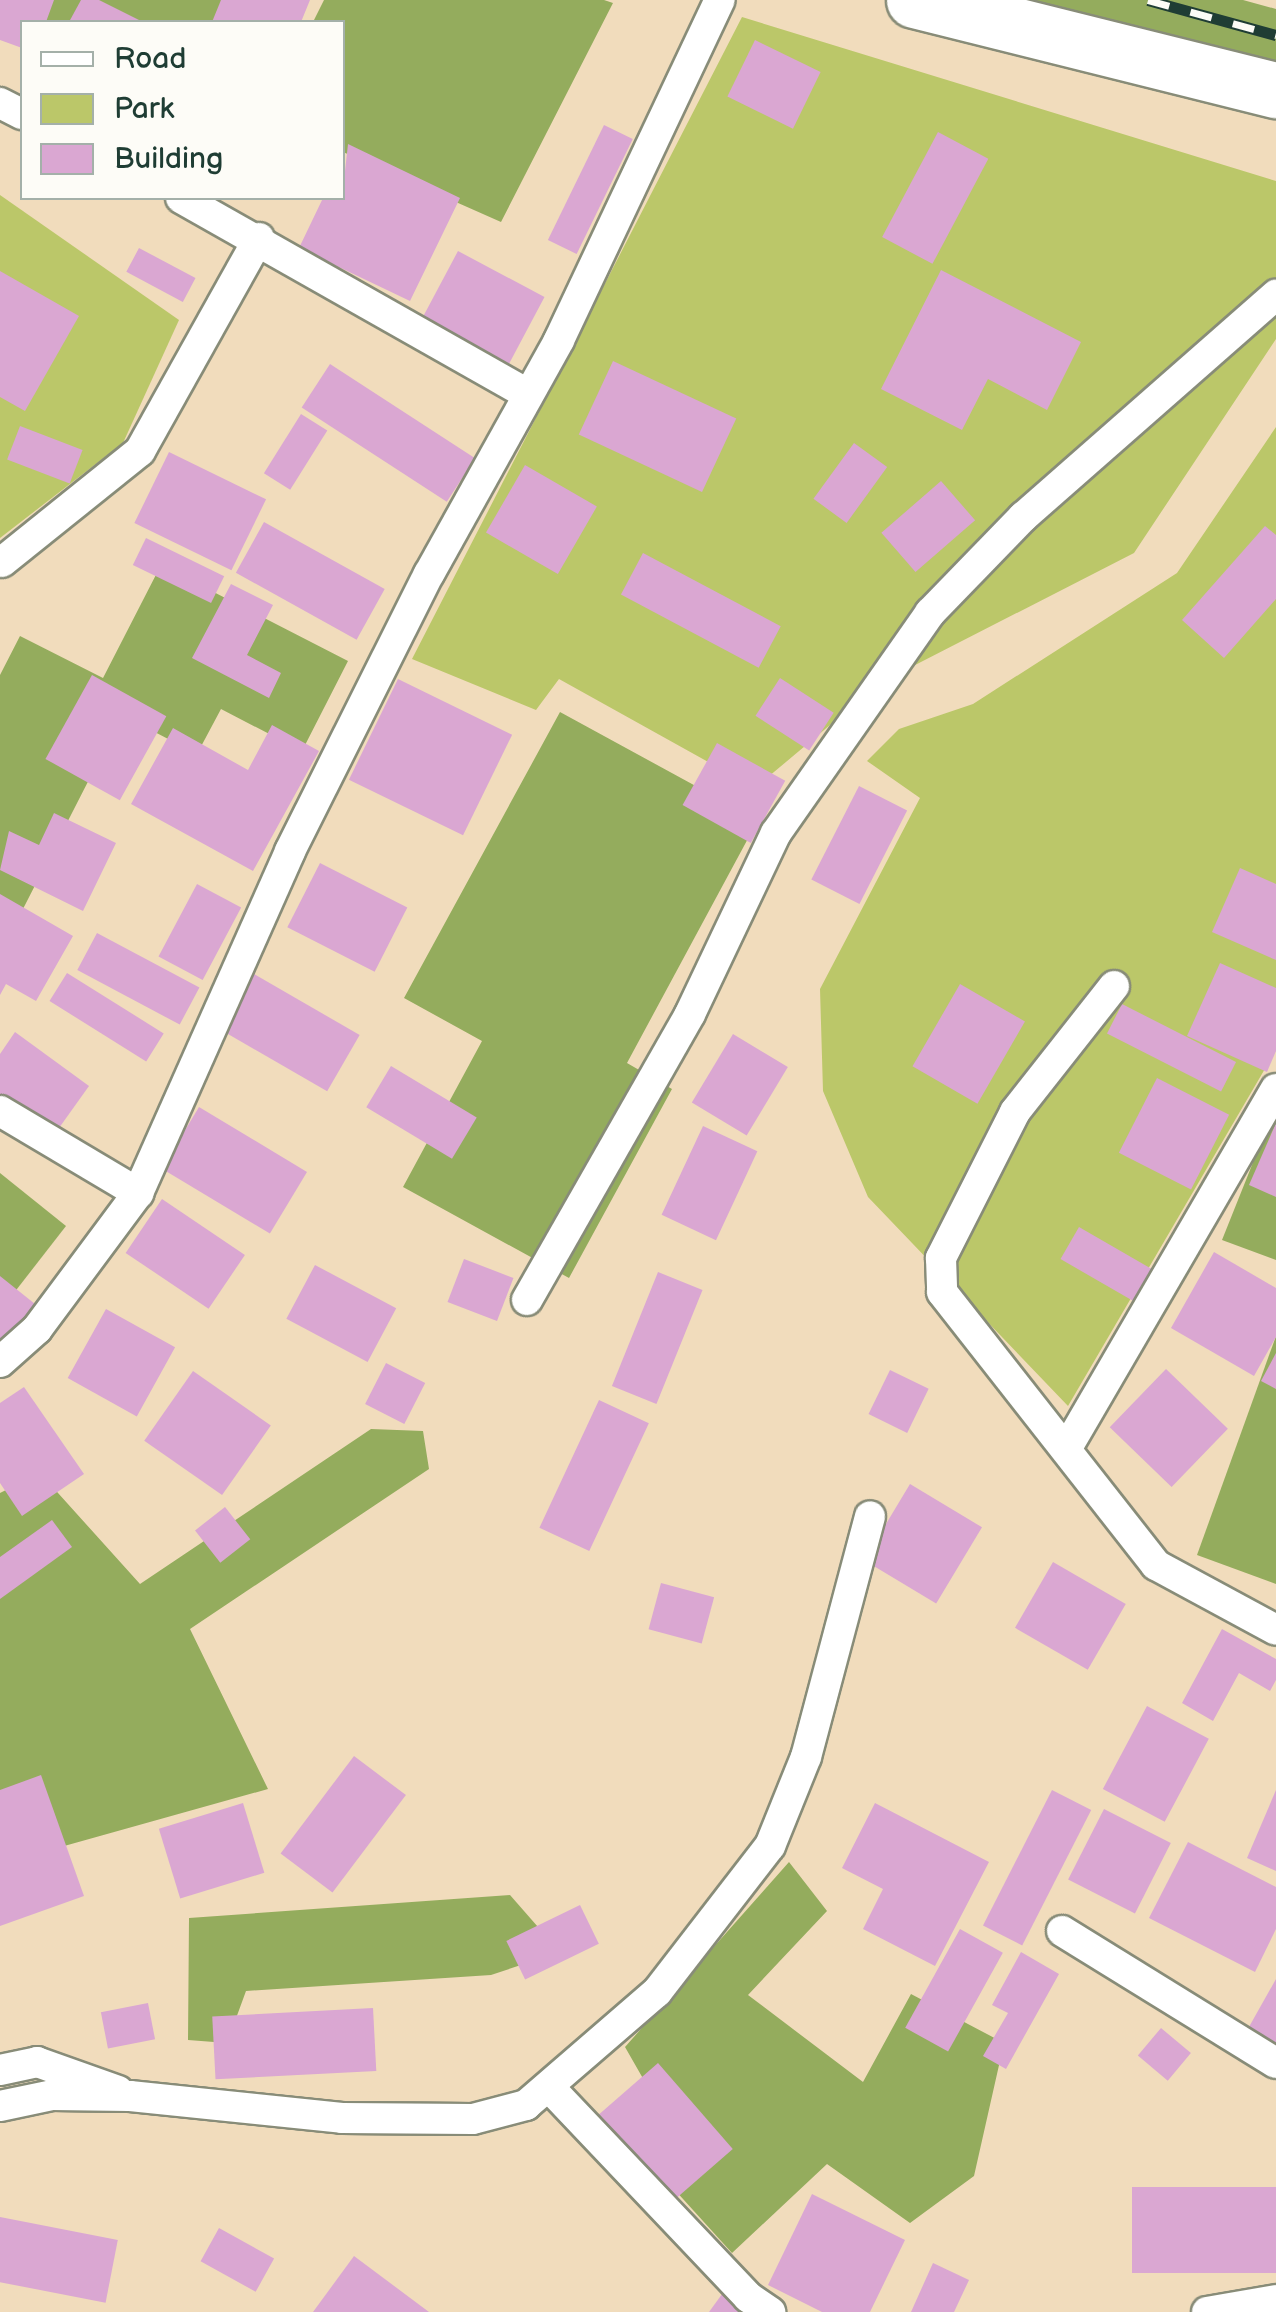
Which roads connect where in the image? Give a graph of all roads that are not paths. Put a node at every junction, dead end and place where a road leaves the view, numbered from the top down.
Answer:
1 (720, 0) edge
2 (914, 0) edge
3 (1276, 90) edge
4 (185, 200) edge
5 (259, 238) junction
6 (1276, 295) edge
7 (528, 394) junction
8 (2, 562) edge
9 (1114, 986) dead end
10 (1276, 1089) edge
11 (0, 1110) edge
12 (138, 1192) junction
13 (527, 1300) dead end
14 (0, 1362) edge
15 (1068, 1446) junction
16 (870, 1516) dead end
17 (1276, 1630) edge
18 (1062, 1931) dead end
19 (1276, 2063) edge
20 (0, 2070) edge
21 (549, 2087) junction
22 (130, 2096) junction
23 (0, 2106) edge
24 (1276, 2300) edge
25 (770, 2312) edge
26 (1207, 2312) edge

1 - 7 lane
2 - 3 street
4 - 5 lane
5 - 7 lane
5 - 8 lane
6 - 13 lane
7 - 12 lane
9 - 15 lane
10 - 15 lane
11 - 12 lane
12 - 14 lane
15 - 17 lane
16 - 21 lane
18 - 19 lane
20 - 22 lane
21 - 22 lane
21 - 25 lane
22 - 23 lane
24 - 26 lane

